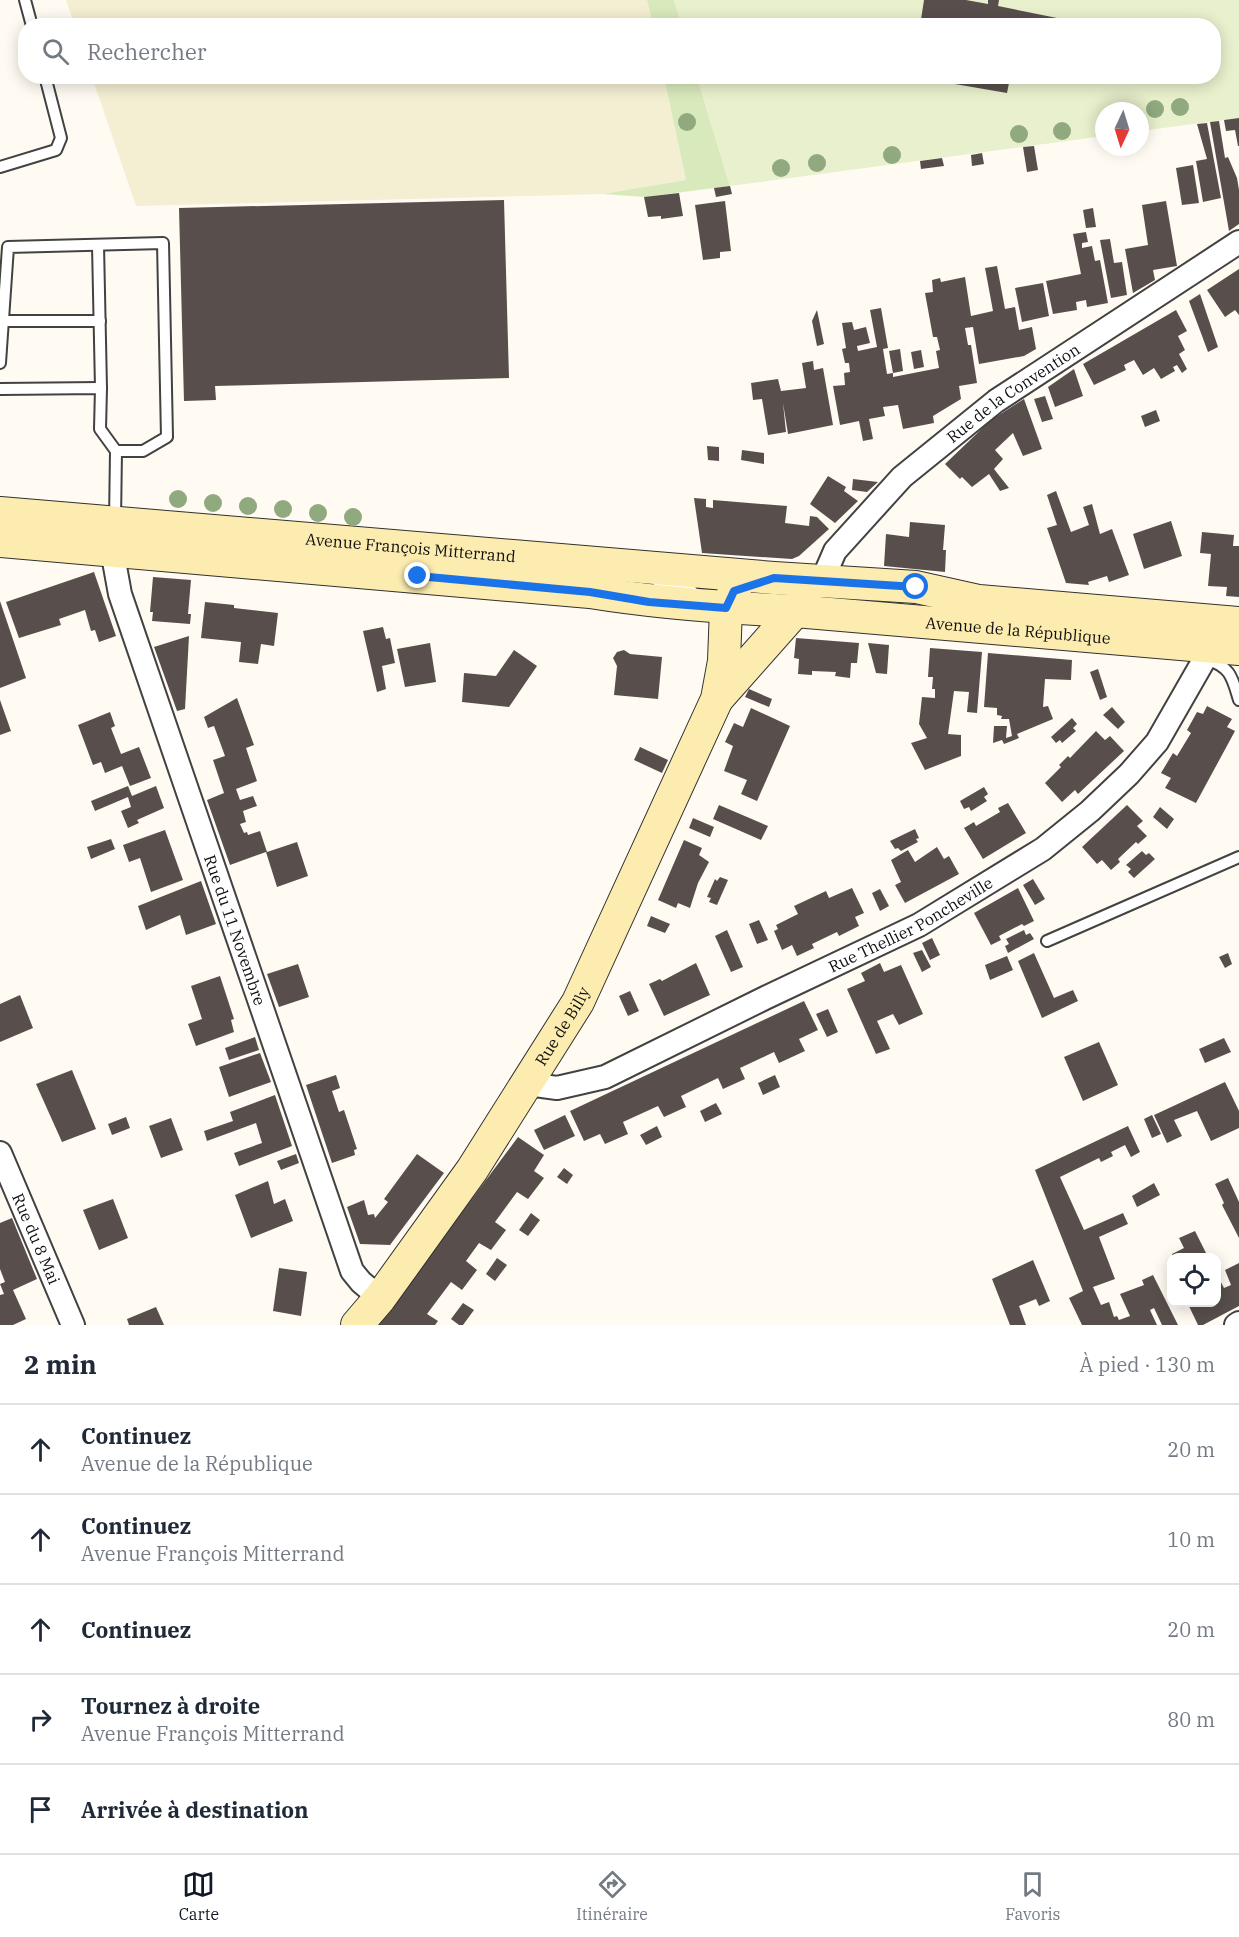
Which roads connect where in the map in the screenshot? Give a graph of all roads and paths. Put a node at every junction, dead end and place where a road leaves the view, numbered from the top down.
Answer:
1 (25, 0) edge
2 (30, 18) edge
3 (47, 84) edge
4 (0, 167) edge
5 (1239, 242) edge
6 (98, 245) junction
7 (3, 321) junction
8 (100, 321) junction
9 (0, 363) edge
10 (101, 388) junction
11 (0, 389) edge
12 (116, 451) junction
13 (0, 513) edge
14 (114, 536) junction
15 (0, 540) edge
16 (774, 578) junction
17 (647, 580) dead end
18 (822, 581) junction
19 (864, 597) dead end
20 (726, 608) junction
21 (910, 609) dead end
22 (795, 611) junction
23 (934, 611) dead end
24 (1239, 623) edge
25 (1219, 651) edge
26 (717, 699) junction
27 (1239, 700) edge
28 (1239, 857) edge
29 (1047, 941) dead end
30 (528, 1084) junction
31 (0, 1153) edge
32 (380, 1298) junction
33 (73, 1325) edge
34 (357, 1325) edge

1 - 2 lane
3 - 4 lane
5 - 18 street, Rue de la Convention
6 - 7 lane
6 - 8 lane
6 - 12 lane
7 - 8 lane
7 - 9 lane
8 - 10 lane
10 - 11 lane
10 - 12 lane
12 - 14 lane
13 - 14 main road, Avenue François Mitterrand
14 - 15 main road, Avenue François Mitterrand
14 - 16 main road, Avenue François Mitterrand
14 - 20 main road, Avenue François Mitterrand
14 - 32 street, Rue du 11 Novembre
16 - 18 main road, Avenue François Mitterrand
16 - 20 main road
17 - 20 lane
18 - 19 lane
18 - 22 main road, Rue de Billy
18 - 24 main road, Avenue de la République
20 - 22 main road, Avenue François Mitterrand
20 - 26 main road, Rue de Billy
21 - 23 lane
22 - 25 main road, Avenue de la République
22 - 26 main road, Rue de Billy
25 - 27 lane
25 - 30 street, Rue Thellier Poncheville
26 - 30 main road, Rue de Billy
28 - 29 lane
30 - 32 main road, Rue de Billy
31 - 33 street, Rue du 8 Mai
32 - 34 main road, Rue de Billy

